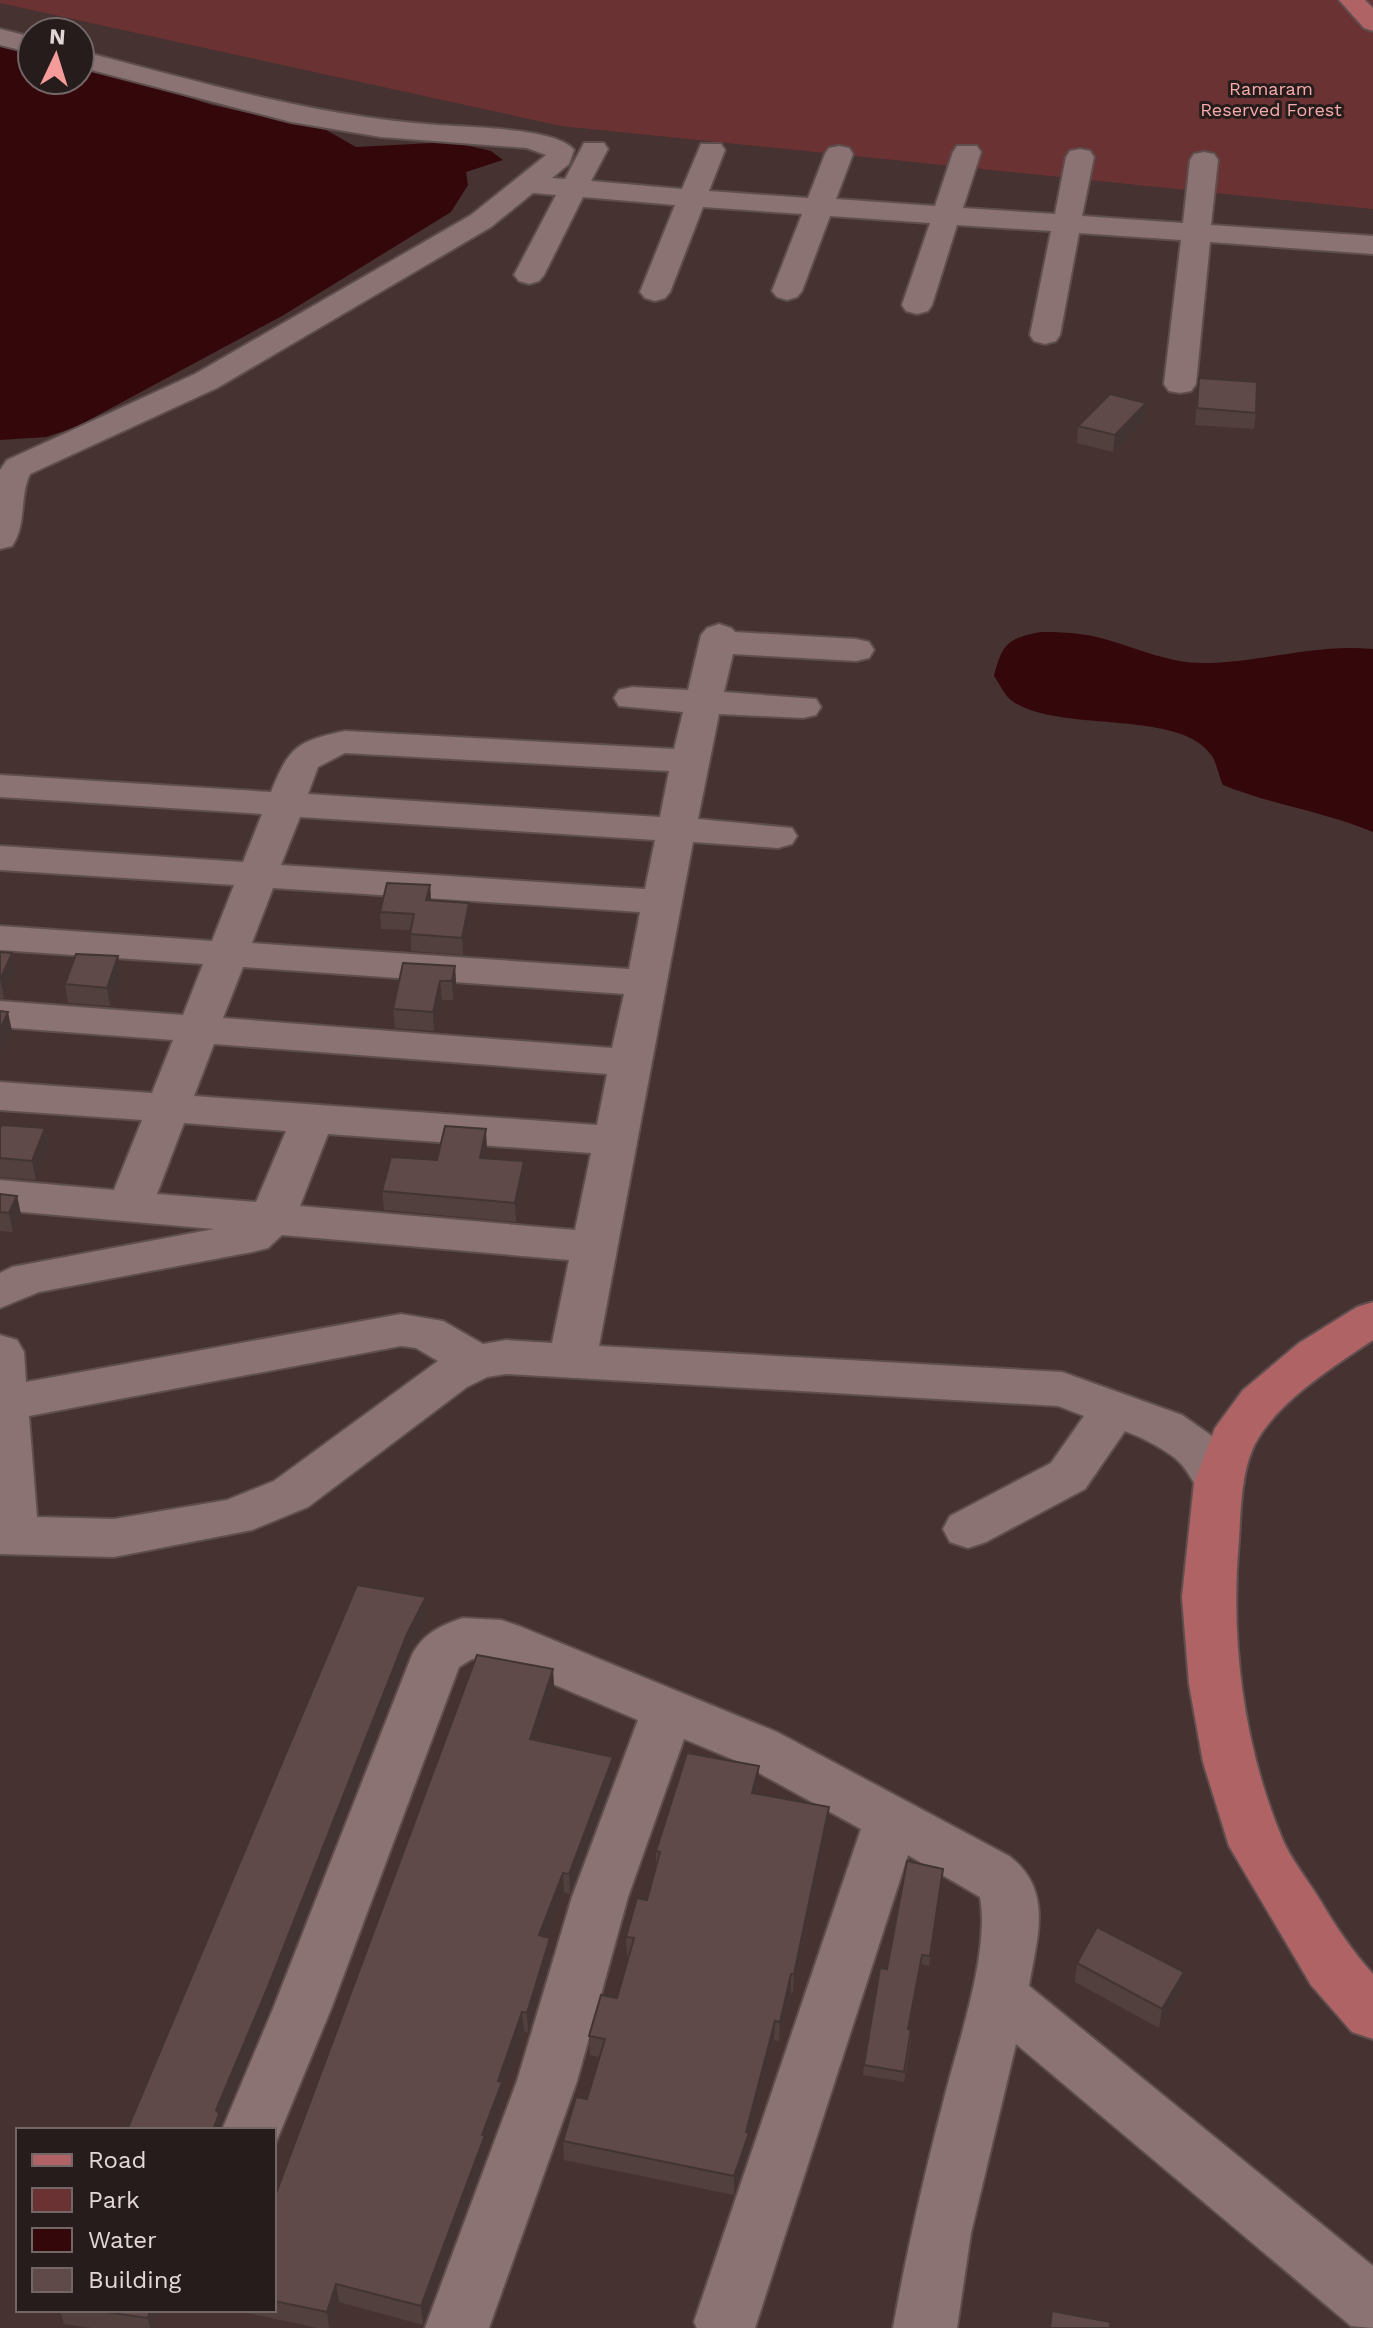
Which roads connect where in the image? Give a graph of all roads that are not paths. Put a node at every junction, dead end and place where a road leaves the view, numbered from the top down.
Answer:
1 (1351, 0) edge
2 (1373, 23) edge
3 (96, 63) edge
4 (594, 149) dead end
5 (711, 150) dead end
6 (967, 152) dead end
7 (839, 154) dead end
8 (1080, 157) dead end
9 (1204, 160) dead end
10 (527, 184) junction
11 (573, 188) junction
12 (692, 198) junction
13 (819, 207) junction
14 (946, 216) junction
15 (1068, 224) junction
16 (1196, 233) junction
17 (1373, 245) edge
18 (529, 275) dead end
19 (787, 291) dead end
20 (655, 292) dead end
21 (917, 305) dead end
22 (1045, 335) dead end
23 (1180, 384) dead end
24 (0, 539) edge
25 (856, 650) dead end
26 (632, 698) dead end
27 (704, 704) junction
28 (803, 707) dead end
29 (690, 761) junction
30 (0, 786) edge
31 (285, 804) junction
32 (677, 830) junction
33 (778, 836) dead end
34 (0, 858) edge
35 (258, 875) junction
36 (663, 902) junction
37 (0, 938) edge
38 (227, 954) junction
39 (647, 983) junction
40 (0, 1014) edge
41 (198, 1030) junction
42 (631, 1063) junction
43 (0, 1096) edge
44 (168, 1108) junction
45 (312, 1119) junction
46 (616, 1141) junction
47 (0, 1195) edge
48 (130, 1206) junction
49 (272, 1219) junction
50 (595, 1247) junction
51 (0, 1292) edge
52 (1373, 1318) edge
53 (0, 1352) edge
54 (572, 1361) junction
55 (477, 1362) junction
56 (2, 1403) edge
57 (1116, 1407) junction
58 (1219, 1483) junction
59 (968, 1529) dead end
60 (7, 1535) edge
61 (669, 1708) junction
62 (892, 1819) junction
63 (999, 1995) junction
64 (1373, 2014) edge
65 (253, 2128) edge
66 (1373, 2305) edge
67 (726, 2322) dead end
68 (457, 2328) edge
69 (925, 2328) edge

1 - 2 main road
3 - 10 street
4 - 11 street
5 - 12 street
6 - 14 street
7 - 13 street
8 - 15 street
9 - 16 street
10 - 11 street
10 - 24 street
11 - 12 street
11 - 18 street
12 - 13 street
12 - 20 street
13 - 14 street
13 - 19 street
14 - 15 street
14 - 21 street
15 - 16 street
15 - 22 street
16 - 17 street
16 - 23 street
25 - 27 street
26 - 27 street
27 - 28 street
27 - 29 street
29 - 31 street
29 - 32 street
30 - 31 street
31 - 32 street
31 - 35 street
32 - 33 street
32 - 36 street
34 - 35 street
35 - 36 street
35 - 38 street
36 - 39 street
37 - 38 street
38 - 39 street
38 - 41 street
39 - 42 street
40 - 41 street
41 - 42 street
41 - 44 street
42 - 46 street
43 - 44 street
44 - 45 street
44 - 48 street
45 - 46 street
45 - 49 street
46 - 50 street
47 - 48 street
48 - 49 street
49 - 50 street
49 - 51 street
50 - 54 street
52 - 58 main road
53 - 56 street
54 - 55 street
54 - 57 street
55 - 56 street
55 - 60 street
56 - 60 street
57 - 58 street
57 - 59 street
58 - 64 main road
61 - 62 street
61 - 65 street
61 - 68 street
62 - 63 street
62 - 67 street
63 - 66 street
63 - 69 street

